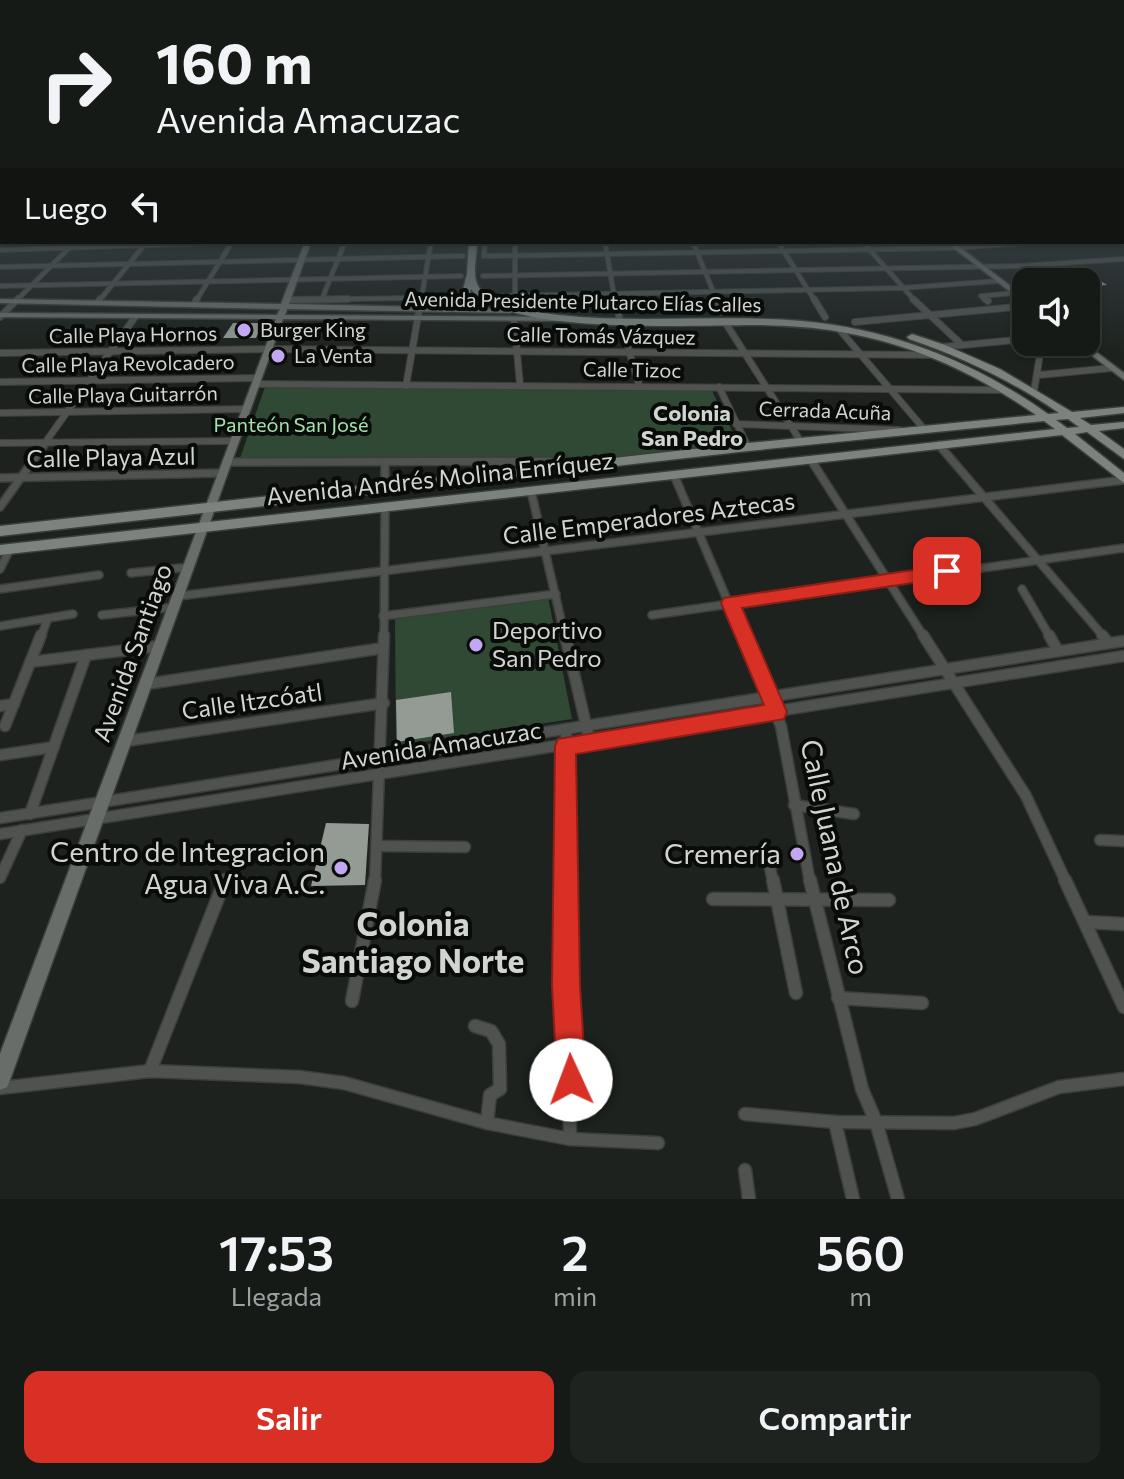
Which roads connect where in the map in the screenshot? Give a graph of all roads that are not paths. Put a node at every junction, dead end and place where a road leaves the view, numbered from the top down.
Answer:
1 (74, 244) edge
2 (144, 244) edge
3 (231, 244) edge
4 (307, 244) edge
5 (344, 244) edge
6 (431, 244) edge
7 (473, 244) edge
8 (485, 244) edge
9 (515, 244) edge
10 (605, 244) edge
11 (694, 244) edge
12 (779, 244) edge
13 (865, 244) edge
14 (982, 244) edge
15 (953, 245) edge
16 (869, 249) junction
17 (0, 250) edge
18 (783, 250) junction
19 (697, 252) junction
20 (607, 254) junction
21 (515, 255) junction
22 (463, 256) dead end
23 (428, 257) junction
24 (339, 258) junction
25 (302, 259) junction
26 (1124, 259) edge
27 (221, 260) junction
28 (129, 263) junction
29 (53, 264) junction
30 (980, 266) junction
31 (0, 267) edge
32 (883, 268) junction
33 (794, 270) junction
34 (705, 271) junction
35 (611, 273) junction
36 (514, 275) junction
37 (424, 276) junction
38 (465, 276) junction
39 (483, 276) dead end
40 (331, 278) junction
41 (295, 279) junction
42 (208, 281) junction
43 (999, 281) junction
44 (113, 283) junction
45 (33, 285) junction
46 (0, 286) edge
47 (901, 288) junction
48 (973, 289) dead end
49 (806, 290) junction
50 (713, 291) junction
51 (1012, 291) edge
52 (1012, 293) edge
53 (614, 294) junction
54 (501, 296) dead end
55 (515, 296) junction
56 (981, 296) junction
57 (420, 297) junction
58 (467, 297) junction
59 (322, 299) junction
60 (0, 301) edge
61 (16, 301) junction
62 (988, 301) dead end
63 (98, 302) junction
64 (286, 303) junction
65 (194, 304) junction
66 (1012, 306) edge
67 (447, 310) junction
68 (416, 314) junction
69 (512, 315) junction
70 (929, 315) junction
71 (1, 316) edge
72 (617, 316) junction
73 (135, 317) junction
74 (279, 317) junction
75 (723, 317) junction
76 (825, 317) junction
77 (855, 322) junction
78 (839, 329) junction
79 (1012, 340) edge
80 (962, 345) junction
81 (267, 349) junction
82 (411, 350) junction
83 (517, 351) junction
84 (939, 351) junction
85 (112, 352) junction
86 (628, 352) junction
87 (0, 353) edge
88 (743, 353) junction
89 (860, 354) junction
90 (1041, 356) edge
91 (1096, 356) edge
92 (1112, 368) junction
93 (1039, 375) junction
94 (1124, 377) edge
95 (92, 380) junction
96 (256, 381) junction
97 (0, 382) edge
98 (520, 385) junction
99 (639, 385) junction
100 (406, 386) junction
101 (719, 387) junction
102 (766, 388) junction
103 (889, 389) junction
104 (1009, 390) junction
105 (1034, 391) junction
106 (246, 409) junction
107 (1124, 410) edge
108 (70, 412) junction
109 (0, 413) edge
110 (1071, 415) junction
111 (1047, 418) junction
112 (736, 424) junction
113 (790, 425) junction
114 (1124, 425) edge
115 (1089, 428) junction
116 (918, 430) junction
117 (1065, 431) junction
118 (234, 441) junction
119 (801, 442) junction
120 (0, 443) edge
121 (46, 443) junction
122 (939, 445) junction
123 (748, 447) junction
124 (1124, 455) edge
125 (811, 460) junction
126 (627, 461) junction
127 (226, 462) junction
128 (385, 462) junction
129 (222, 473) junction
130 (674, 475) junction
131 (0, 478) edge
132 (21, 478) junction
133 (1124, 479) edge
134 (385, 487) junction
135 (531, 491) junction
136 (984, 499) junction
137 (211, 506) junction
138 (0, 507) edge
139 (385, 507) junction
140 (846, 515) junction
141 (204, 528) junction
142 (0, 531) edge
143 (700, 533) junction
144 (1124, 548) edge
145 (5, 550) edge
146 (546, 551) junction
147 (1036, 559) junction
148 (190, 567) junction
149 (0, 569) edge
150 (384, 572) junction
151 (131, 573) dead end
152 (99, 575) dead end
153 (888, 580) junction
154 (0, 589) edge
155 (1022, 589) dead end
156 (556, 594) junction
157 (177, 601) junction
158 (730, 603) junction
159 (73, 614) dead end
160 (102, 615) dead end
161 (652, 615) dead end
162 (383, 616) junction
163 (48, 618) junction
164 (0, 626) edge
165 (1124, 641) edge
166 (1109, 643) junction
167 (161, 646) junction
168 (383, 648) junction
169 (1058, 651) junction
170 (86, 655) junction
171 (1124, 656) edge
172 (30, 662) junction
173 (946, 670) junction
174 (147, 684) junction
175 (955, 684) junction
176 (856, 685) junction
177 (772, 699) junction
178 (863, 699) junction
179 (384, 703) junction
180 (14, 704) junction
181 (0, 706) edge
182 (777, 712) junction
183 (5, 726) dead end
184 (586, 728) junction
185 (566, 732) junction
186 (126, 741) junction
187 (590, 742) junction
188 (566, 746) junction
189 (54, 747) junction
190 (0, 755) edge
191 (382, 760) junction
192 (382, 776) junction
193 (105, 802) junction
194 (794, 805) junction
195 (30, 814) junction
196 (854, 814) dead end
197 (0, 818) edge
198 (99, 818) junction
199 (22, 830) junction
200 (0, 834) edge
201 (1100, 840) dead end
202 (1124, 841) edge
203 (378, 846) junction
204 (465, 847) dead end
205 (768, 858) dead end
206 (0, 878) edge
207 (225, 880) dead end
208 (713, 899) dead end
209 (889, 900) dead end
210 (777, 901) junction
211 (814, 901) junction
212 (1085, 922) junction
213 (1124, 924) edge
214 (796, 993) dead end
215 (838, 998) junction
216 (352, 1001) dead end
217 (922, 1003) dead end
218 (1124, 1007) edge
219 (475, 1026) dead end
220 (150, 1071) junction
221 (1124, 1079) edge
222 (0, 1080) edge
223 (0, 1088) edge
224 (745, 1114) dead end
225 (835, 1122) junction
226 (876, 1122) junction
227 (487, 1123) junction
228 (570, 1139) junction
229 (658, 1143) dead end
230 (745, 1170) dead end
231 (749, 1199) edge
232 (853, 1199) edge
233 (898, 1199) edge

1 - 17 street
1 - 29 street
2 - 28 street
3 - 27 street
4 - 25 main road, Avenida Santiago
5 - 24 street
6 - 23 street
7 - 38 main road
8 - 21 street
9 - 21 street
10 - 20 street
11 - 19 street
12 - 18 street
13 - 16 street
14 - 15 street
15 - 16 street
15 - 30 main road
16 - 18 street
16 - 32 street
18 - 19 street
18 - 33 street
19 - 20 street
19 - 34 street
20 - 21 street
20 - 35 street
21 - 36 street
22 - 23 street
23 - 24 street
23 - 37 street
24 - 25 street
24 - 40 street
25 - 27 street
25 - 41 main road, Avenida Santiago
26 - 30 street
27 - 28 street
27 - 42 street
28 - 29 street
28 - 44 street
29 - 31 street
29 - 45 street
30 - 32 street
30 - 43 main road
32 - 33 street
32 - 47 street
33 - 34 street
33 - 49 street
34 - 35 street
34 - 50 street
35 - 36 street
35 - 53 street
36 - 39 street
36 - 55 street
37 - 38 street
37 - 40 street
37 - 57 street
38 - 58 main road
38 - 69 main road
40 - 41 street
40 - 59 street
41 - 42 street
41 - 64 main road, Avenida Santiago
42 - 44 street
42 - 65 street
43 - 47 street
43 - 51 main road
44 - 45 street
44 - 63 street
45 - 46 street
45 - 61 street
47 - 49 street
47 - 70 street
48 - 56 street
49 - 50 street
49 - 76 street
50 - 53 street
50 - 75 street
52 - 56 street
53 - 55 street
53 - 72 street
54 - 55 street
56 - 62 street
57 - 58 street
57 - 59 street
57 - 68 street
58 - 67 main road
59 - 64 street
60 - 61 main road, Avenida Presidente Plutarco Elías Calles
61 - 63 main road, Avenida Presidente Plutarco Elías Calles
61 - 71 street
63 - 65 main road, Avenida Presidente Plutarco Elías Calles
64 - 65 main road, Avenida Presidente Plutarco Elías Calles
64 - 68 main road, Avenida Presidente Plutarco Elías Calles
64 - 74 main road, Avenida Santiago
66 - 70 street
67 - 68 main road, Avenida Presidente Plutarco Elías Calles
67 - 69 main road, Avenida Presidente Plutarco Elías Calles
68 - 69 main road, Avenida Presidente Plutarco Elías Calles
68 - 74 main road, Avenida Presidente Plutarco Elías Calles
68 - 82 street
69 - 72 main road, Avenida Presidente Plutarco Elías Calles
69 - 72 main road, Avenida Presidente Plutarco Elías Calles
69 - 83 street
70 - 77 street
70 - 80 street
71 - 73 main road, Avenida Presidente Plutarco Elías Calles
72 - 75 main road, Avenida Presidente Plutarco Elías Calles
72 - 86 street
73 - 74 main road, Avenida Presidente Plutarco Elías Calles
73 - 85 street
74 - 81 main road, Avenida Santiago
75 - 76 main road, Avenida Presidente Plutarco Elías Calles
75 - 78 main road, Avenida Presidente Plutarco Elías Calles
75 - 88 street
76 - 77 main road, Avenida Presidente Plutarco Elías Calles
77 - 84 main road, Avenida Presidente Plutarco Elías Calles
78 - 84 main road, Avenida Presidente Plutarco Elías Calles
78 - 89 street
79 - 80 street, Calle Tomás Vázquez
80 - 84 street, Calle Tomás Vázquez
81 - 82 street, Calle Tomás Vázquez
81 - 85 street, Calle Playa Hornos
81 - 96 main road, Avenida Santiago
82 - 83 street, Calle Tomás Vázquez
82 - 100 street
83 - 86 street, Calle Tomás Vázquez
83 - 98 street
84 - 89 street, Calle Tomás Vázquez
84 - 104 main road, Avenida Presidente Plutarco Elías Calles
84 - 105 main road, Avenida Presidente Plutarco Elías Calles
85 - 87 street, Calle Playa Hornos
85 - 95 street
86 - 88 street, Calle Tomás Vázquez
86 - 99 street
88 - 89 street, Calle Tomás Vázquez
88 - 102 street
89 - 103 street
90 - 93 street
91 - 92 main road
92 - 93 street
92 - 94 main road
93 - 105 street
95 - 96 street, Calle Playa Revolcadero
95 - 97 street, Calle Playa Revolcadero
95 - 108 street
96 - 100 street, Calle Tizoc
96 - 106 main road, Avenida Santiago
98 - 99 street, Calle Tizoc
98 - 100 street, Calle Tizoc
99 - 101 street, Calle Tizoc
101 - 102 street, Calle Tizoc
101 - 112 street
102 - 103 street, Calle Tizoc
102 - 113 street
103 - 104 street, Calle Tizoc
103 - 116 street
104 - 111 main road, Avenida Presidente Plutarco Elías Calles
105 - 110 main road, Avenida Presidente Plutarco Elías Calles
106 - 108 street, Calle Playa Guitarrón
106 - 118 main road, Avenida Santiago
107 - 110 main road, Avenida Andrés Molina Enríquez
108 - 109 street, Calle Playa Guitarrón
108 - 121 street
110 - 111 main road, Avenida Andrés Molina Enríquez
110 - 115 main road, Avenida Presidente Plutarco Elías Calles
111 - 116 main road, Avenida Andrés Molina Enríquez
111 - 117 main road, Avenida Presidente Plutarco Elías Calles
112 - 113 street, Cerrada Acuña
112 - 123 street
113 - 116 street, Cerrada Acuña
113 - 119 street
114 - 115 main road, Avenida Andrés Molina Enríquez
115 - 117 main road, Avenida Andrés Molina Enríquez
115 - 124 main road, Avenida Presidente Plutarco Elías Calles
116 - 119 main road, Avenida Andrés Molina Enríquez
117 - 122 main road, Avenida Andrés Molina Enríquez
117 - 133 main road, Avenida Presidente Plutarco Elías Calles
118 - 121 street
118 - 127 main road, Avenida Santiago
119 - 123 main road, Avenida Andrés Molina Enríquez
120 - 121 street
121 - 132 street
122 - 125 main road, Avenida Andrés Molina Enríquez
122 - 136 street
123 - 126 main road, Avenida Andrés Molina Enríquez
125 - 130 main road, Avenida Andrés Molina Enríquez
125 - 140 street
126 - 128 street
126 - 134 main road, Avenida Andrés Molina Enríquez
127 - 128 street
127 - 129 main road, Avenida Santiago
128 - 134 street
129 - 132 street, Calle Playa Azul
129 - 137 main road, Avenida Santiago
130 - 135 main road, Avenida Andrés Molina Enríquez
130 - 143 street, Calle Juana de Arco
131 - 132 street, Calle Playa Azul
132 - 138 street
133 - 136 street, Calle Emperadores Aztecas
134 - 137 main road, Avenida Andrés Molina Enríquez
135 - 139 main road, Avenida Andrés Molina Enríquez
135 - 146 street
136 - 140 street, Calle Emperadores Aztecas
136 - 147 street
137 - 141 main road, Avenida Santiago
137 - 142 main road, Avenida Andrés Molina Enríquez
139 - 141 main road, Avenida Andrés Molina Enríquez
139 - 150 street
140 - 143 street, Calle Emperadores Aztecas
140 - 153 street
141 - 145 main road, Avenida Andrés Molina Enríquez
141 - 148 main road, Avenida Santiago
143 - 146 street, Calle Emperadores Aztecas
143 - 158 street, Calle Juana de Arco
144 - 147 street
145 - 149 street
146 - 150 street, Calle Emperadores Aztecas
146 - 156 street
147 - 153 street
147 - 166 street
148 - 151 street
148 - 157 main road, Avenida Santiago
150 - 157 street, Calle Emperadores Aztecas
150 - 162 street
152 - 154 street
153 - 158 street
153 - 173 street
155 - 169 street
156 - 162 street
156 - 184 street
157 - 160 street, Calle Emperadores Aztecas
157 - 167 main road, Avenida Santiago
158 - 161 street
158 - 177 street, Calle Juana de Arco
159 - 163 street
162 - 168 street
163 - 164 street
163 - 172 street
165 - 166 street, Avenida Amacuzac
166 - 169 street, Avenida Amacuzac
167 - 170 street
167 - 174 main road, Avenida Santiago
168 - 174 street
168 - 179 street
169 - 173 street, Avenida Amacuzac
170 - 172 street
170 - 189 street
171 - 175 street, Avenida Amacuzac
172 - 180 street
173 - 175 street
173 - 176 street, Avenida Amacuzac
174 - 186 main road, Avenida Santiago
175 - 178 street, Avenida Amacuzac
175 - 212 street
176 - 177 street, Avenida Amacuzac
176 - 178 street
177 - 182 street, Calle Juana de Arco
177 - 184 street, Avenida Amacuzac
178 - 182 street, Avenida Amacuzac
179 - 186 street, Calle Itzcóatl
179 - 191 street
180 - 181 street
180 - 183 street
182 - 187 street, Avenida Amacuzac
182 - 194 street, Calle Juana de Arco
184 - 185 street, Avenida Amacuzac
184 - 187 street
185 - 188 street
185 - 191 street, Avenida Amacuzac
186 - 193 main road, Avenida Santiago
187 - 188 street, Avenida Amacuzac
188 - 192 street, Avenida Amacuzac
188 - 228 street
189 - 190 street
189 - 195 street
191 - 192 street
191 - 193 street, Avenida Amacuzac
192 - 198 street, Avenida Amacuzac
192 - 203 street
193 - 195 street, Avenida Amacuzac
193 - 198 main road, Avenida Santiago
194 - 196 street
194 - 211 street, Calle Juana de Arco
195 - 197 street, Avenida Amacuzac
198 - 199 street, Avenida Amacuzac
198 - 222 main road, Avenida Santiago
199 - 200 street, Avenida Amacuzac
199 - 206 street
201 - 202 street
203 - 204 street
203 - 216 street
205 - 210 street
207 - 220 street
208 - 210 street
209 - 211 street
210 - 211 street
210 - 214 street
211 - 215 street, Calle Juana de Arco
212 - 213 street
212 - 218 street
215 - 217 street
215 - 226 street, Calle Juana de Arco
219 - 227 street
220 - 223 street
220 - 227 street
221 - 226 street
224 - 225 street
225 - 226 street
225 - 232 street
226 - 233 street, Calle Juana de Arco
227 - 228 street
228 - 229 street
230 - 231 street

